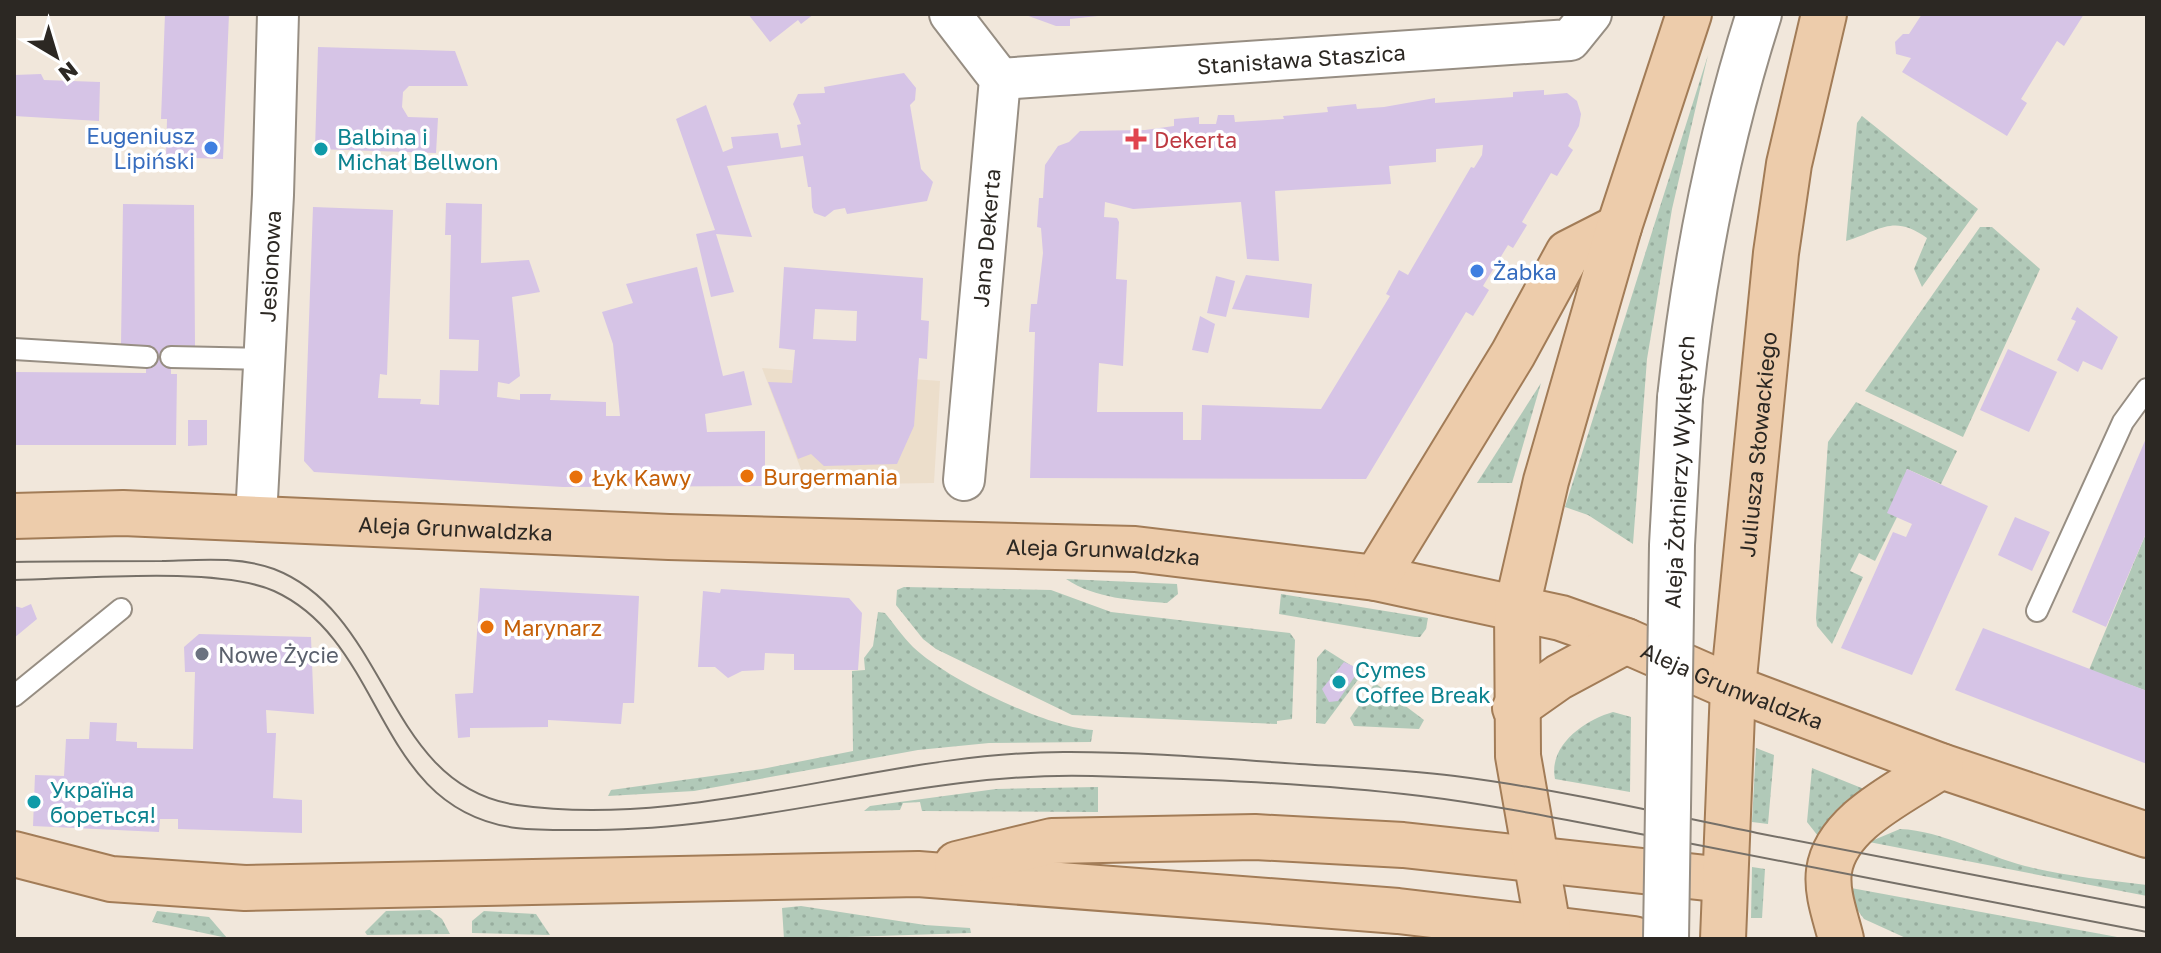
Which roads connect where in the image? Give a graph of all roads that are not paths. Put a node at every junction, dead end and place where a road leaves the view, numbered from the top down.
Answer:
1 (278, 14) edge
2 (950, 14) edge
3 (1591, 14) edge
4 (1689, 14) edge
5 (1759, 14) edge
6 (1824, 14) edge
7 (1000, 79) junction
8 (1619, 227) junction
9 (14, 349) edge
10 (147, 357) dead end
11 (171, 357) dead end
12 (263, 359) junction
13 (2147, 389) edge
14 (964, 480) dead end
15 (14, 516) edge
16 (256, 518) junction
17 (1376, 578) junction
18 (1517, 607) junction
19 (121, 609) dead end
20 (2037, 611) dead end
21 (1626, 641) junction
22 (1733, 688) junction
23 (14, 696) edge
24 (1515, 708) junction
25 (1941, 766) junction
26 (2147, 835) edge
27 (14, 854) edge
28 (1535, 859) junction
29 (918, 874) junction
30 (1725, 880) junction
31 (1549, 934) edge
32 (1634, 939) edge
33 (1666, 939) edge
34 (1723, 939) edge
35 (1841, 939) edge

1 - 12 street, Jesionowa
2 - 7 street
3 - 7 street, Stanisława Staszica
4 - 8 main road
5 - 33 main road, Aleja Żołnierzy Wyklętych, bridge
6 - 22 main road, Juliusza Słowackiego
7 - 14 street, Jana Dekerta
8 - 17 main road
8 - 18 main road
9 - 10 lane
11 - 12 lane
12 - 16 street, Jesionowa
13 - 20 lane
15 - 16 main road, Aleja Grunwaldzka
16 - 17 main road, Aleja Grunwaldzka
17 - 18 main road, Aleja Grunwaldzka
18 - 21 main road, Aleja Grunwaldzka
18 - 24 main road
19 - 23 lane
21 - 22 main road, Aleja Grunwaldzka
21 - 24 main road
22 - 25 main road, Aleja Grunwaldzka
22 - 30 main road, Juliusza Słowackiego
24 - 28 main road
25 - 26 main road, Aleja Grunwaldzka
25 - 35 main road
27 - 29 main road
28 - 29 main road
28 - 30 main road
28 - 31 main road
29 - 31 main road
30 - 34 main road, Juliusza Słowackiego
31 - 32 main road

